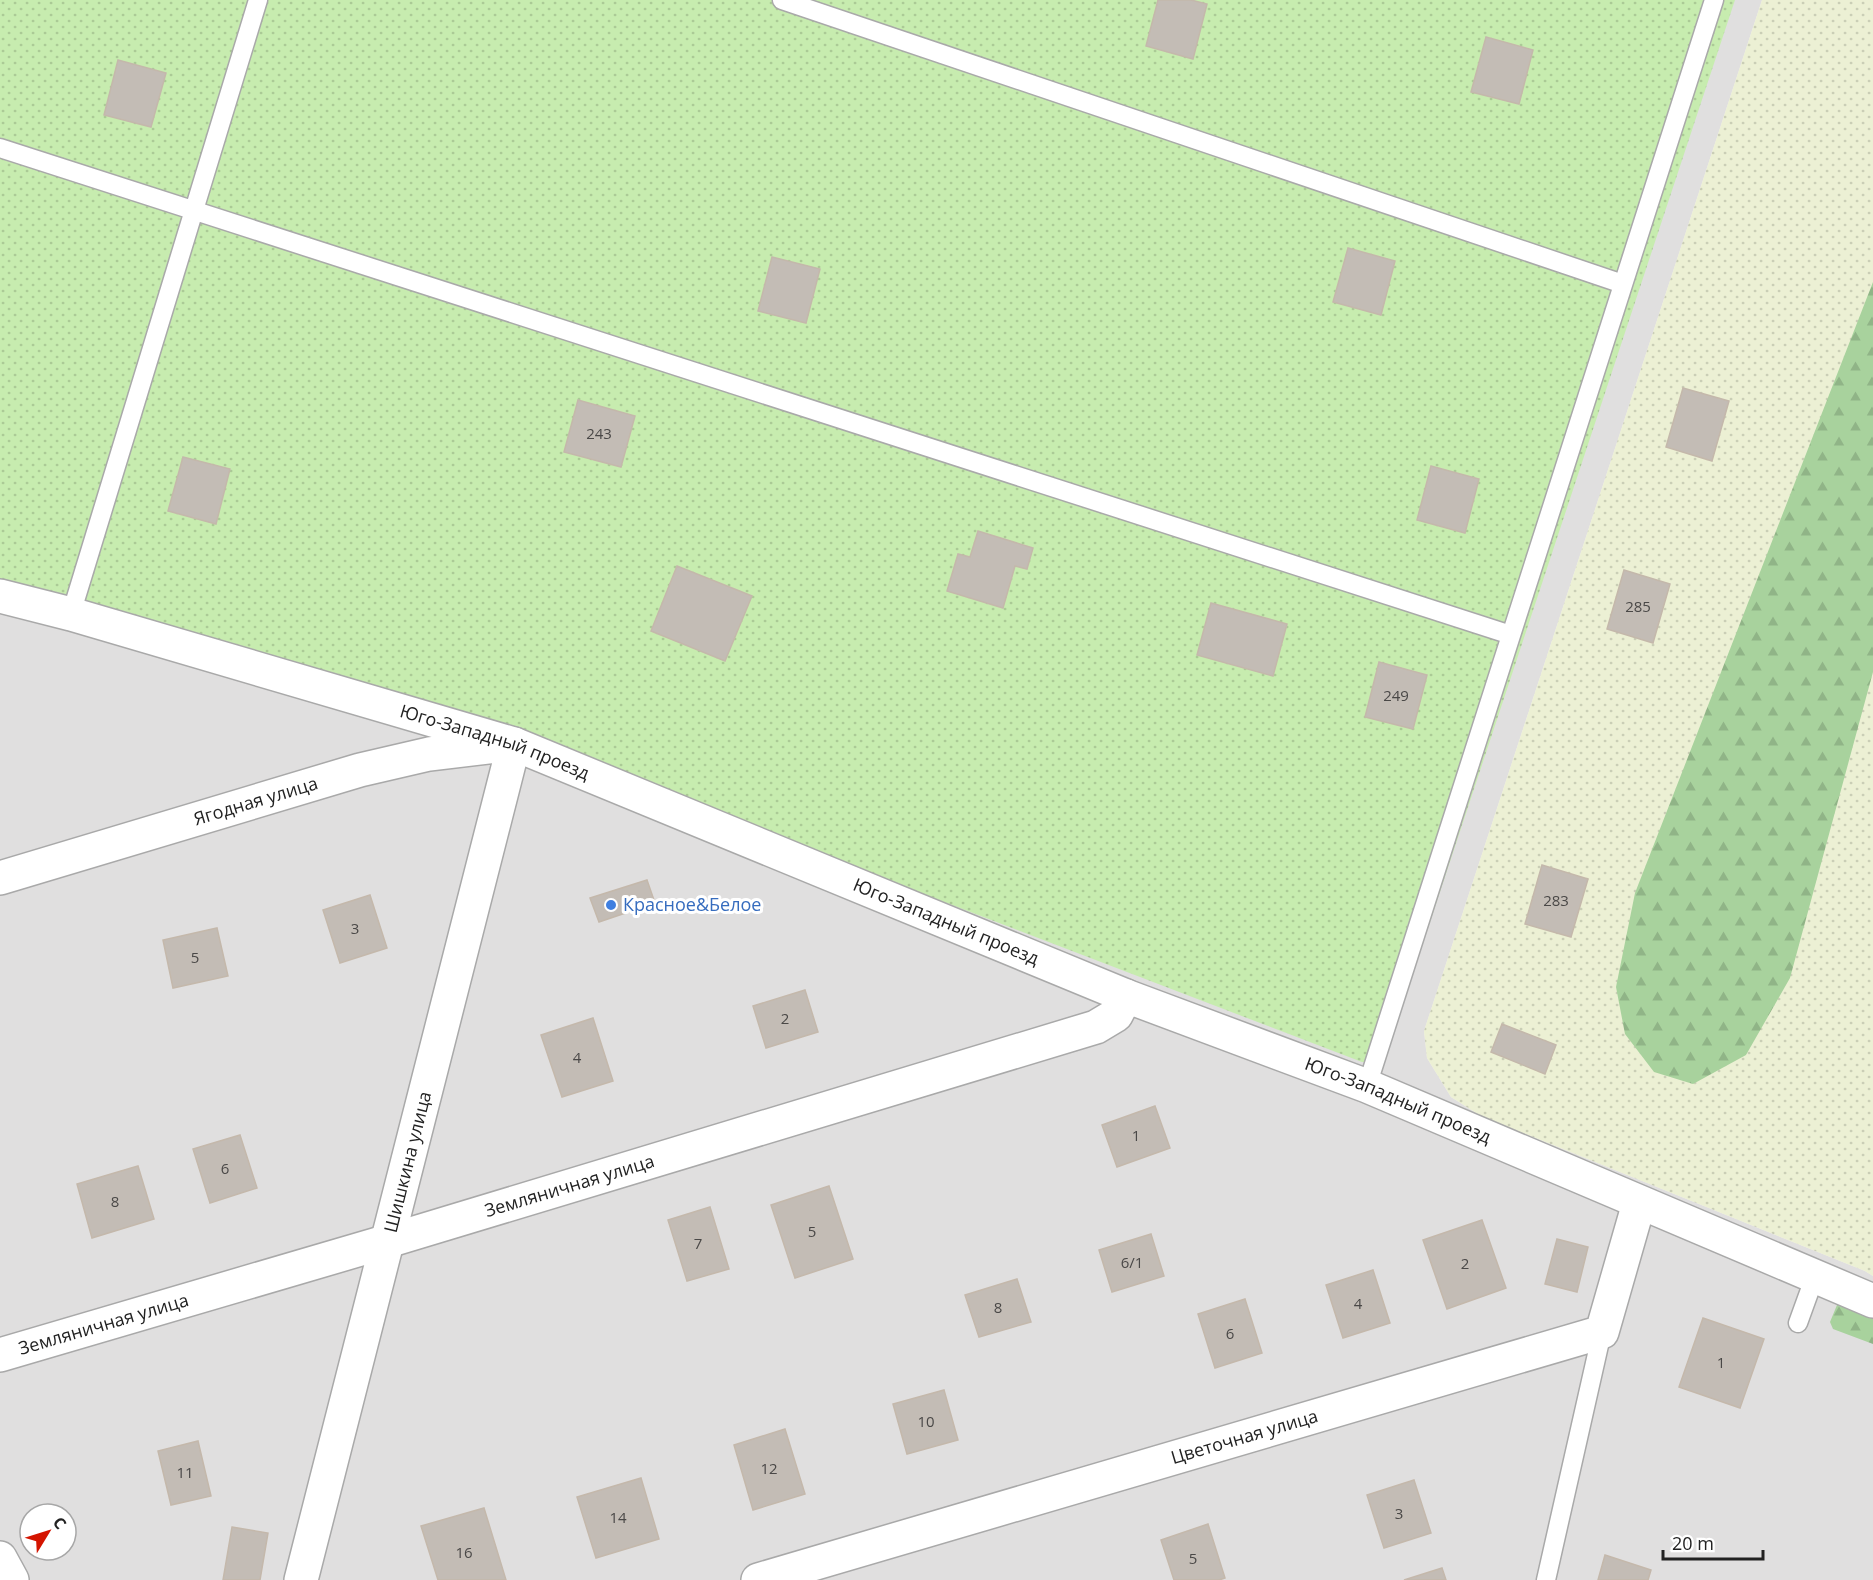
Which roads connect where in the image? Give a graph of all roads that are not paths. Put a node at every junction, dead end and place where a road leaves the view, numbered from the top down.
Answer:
1 (258, 0) edge
2 (782, 0) edge
3 (1714, 0) edge
4 (0, 148) edge
5 (193, 212) junction
6 (1623, 284) junction
7 (0, 596) edge
8 (71, 614) junction
9 (1511, 635) junction
10 (514, 744) junction
11 (0, 878) edge
12 (1126, 996) junction
13 (1366, 1086) junction
14 (1639, 1203) junction
15 (388, 1241) junction
16 (1815, 1276) junction
17 (1873, 1301) edge
18 (1798, 1323) dead end
19 (1602, 1332) junction
20 (0, 1355) edge
21 (0, 1558) edge
22 (12, 1580) edge
23 (301, 1580) edge
24 (758, 1580) edge
25 (1546, 1580) edge

1 - 5 lane
2 - 6 lane
3 - 6 lane
4 - 5 lane
5 - 8 lane
5 - 9 lane
6 - 9 lane
7 - 8 street, Юго-Западный проезд
8 - 10 street, Юго-Западный проезд
9 - 13 lane
10 - 11 street, Ягодная улица
10 - 12 street, Юго-Западный проезд
10 - 15 street, Шишкина улица
12 - 13 street, Юго-Западный проезд
12 - 15 street, Земляничная улица
13 - 14 street, Юго-Западный проезд
14 - 16 street, Юго-Западный проезд
14 - 19 street
15 - 20 street, Земляничная улица
15 - 23 street, Шишкина улица
16 - 17 street, Юго-Западный проезд
16 - 18 lane
19 - 24 street, Цветочная улица
19 - 25 lane
21 - 22 street

